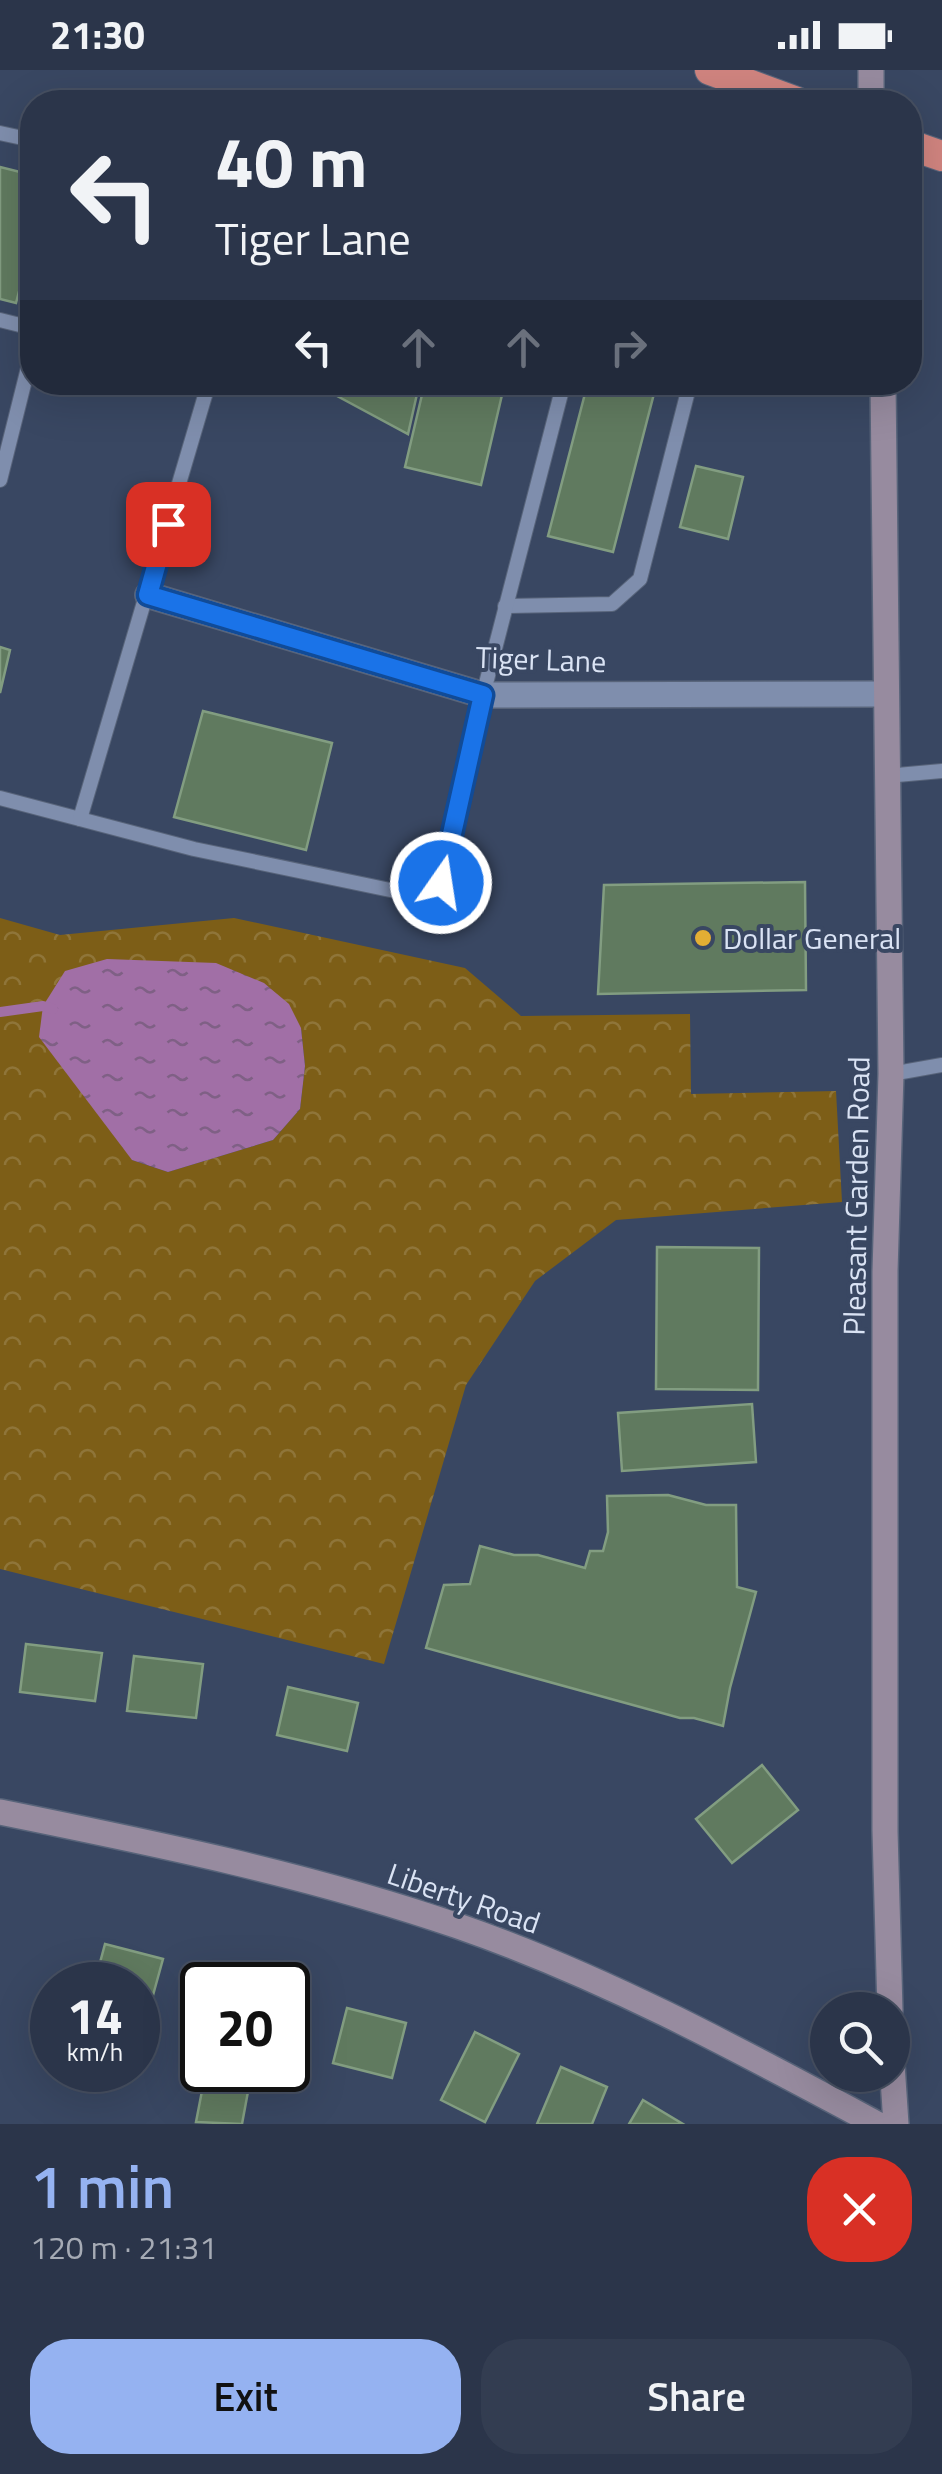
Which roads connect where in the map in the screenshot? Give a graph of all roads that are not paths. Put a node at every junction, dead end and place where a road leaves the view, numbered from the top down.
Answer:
1 (710, 70) edge
2 (765, 90) edge
3 (21, 395) edge
4 (205, 395) edge
5 (561, 395) edge
6 (687, 395) edge
7 (883, 395) edge
8 (0, 480) edge
9 (148, 595) junction
10 (505, 606) junction
11 (885, 694) junction
12 (483, 695) junction
13 (942, 771) edge
14 (886, 776) junction
15 (0, 798) edge
16 (80, 818) junction
17 (942, 1065) edge
18 (891, 1074) junction
19 (0, 1812) edge
20 (889, 1992) edge
21 (894, 2092) edge
22 (877, 2124) edge
23 (896, 2124) edge

1 - 2 highway
3 - 8 lane
4 - 9 lane
5 - 10 lane
6 - 10 lane
7 - 11 street, Pleasant Garden Road
9 - 12 street, Tiger Lane
9 - 16 lane
10 - 12 lane
11 - 12 street, Tiger Lane
11 - 14 street, Pleasant Garden Road
12 - 16 lane
13 - 14 lane
14 - 18 street, Pleasant Garden Road
15 - 16 lane
17 - 18 lane
18 - 20 street, Pleasant Garden Road
19 - 22 street, Liberty Road
21 - 23 street

